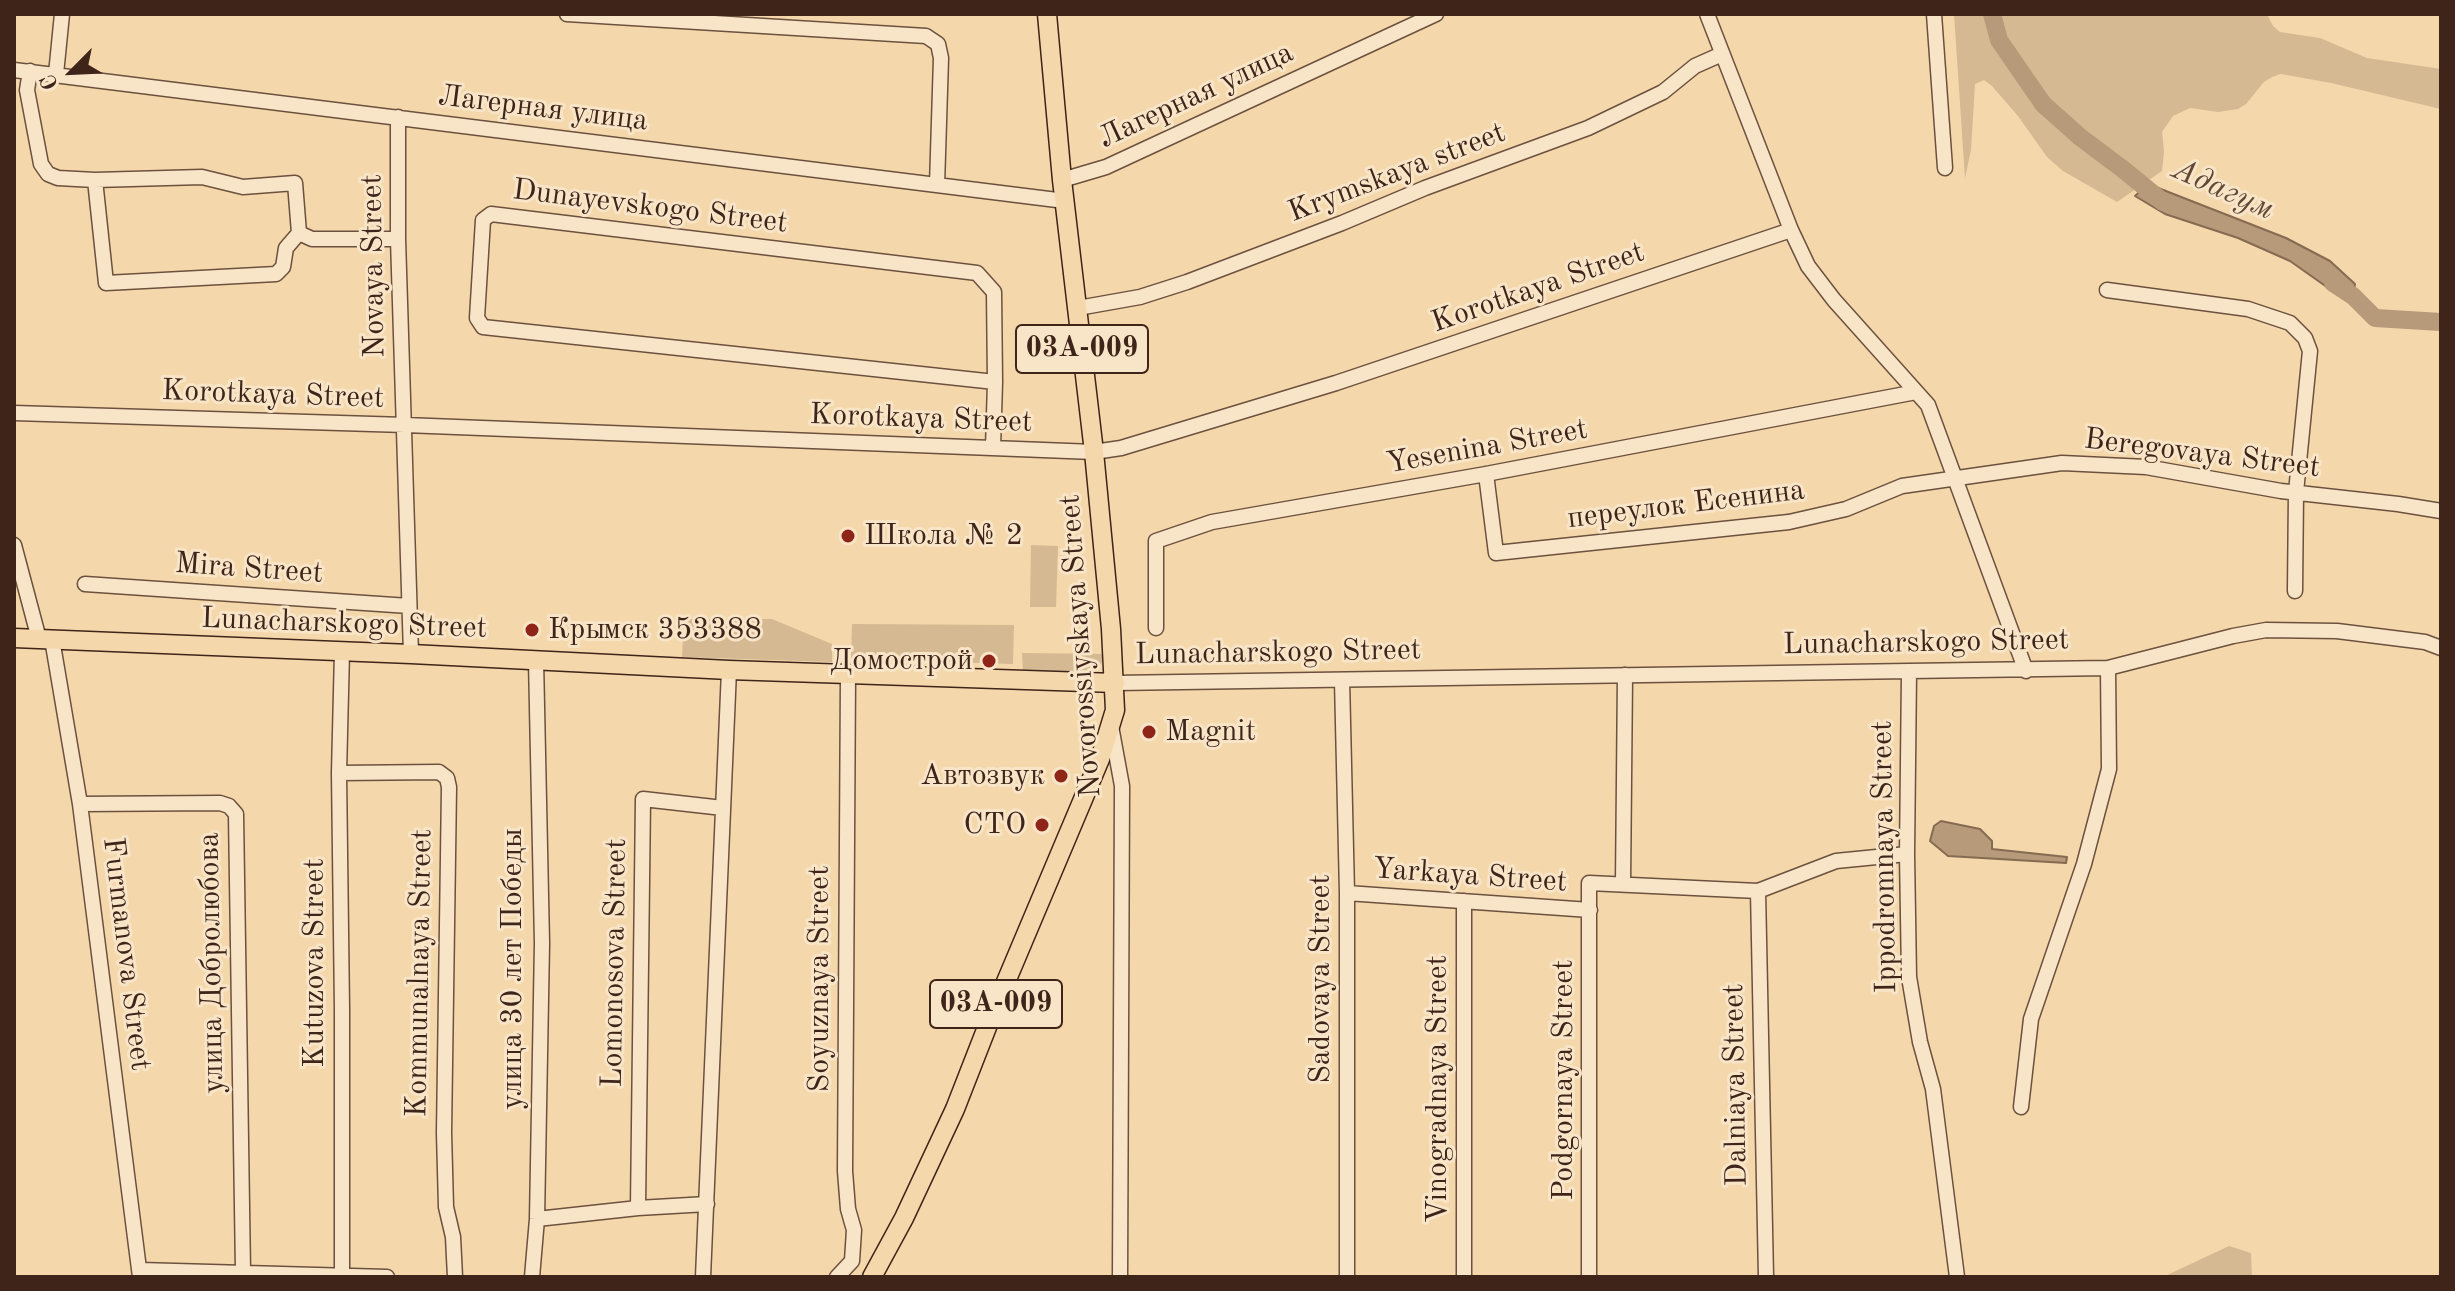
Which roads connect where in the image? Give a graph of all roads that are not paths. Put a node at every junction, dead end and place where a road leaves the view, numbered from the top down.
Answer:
1 (62, 14) edge
2 (567, 14) edge
3 (1047, 14) edge
4 (1436, 14) edge
5 (1707, 14) edge
6 (1934, 14) edge
7 (1722, 54) junction
8 (14, 70) edge
9 (30, 71) junction
10 (56, 74) junction
11 (398, 117) junction
12 (1945, 168) dead end
13 (95, 180) junction
14 (1062, 180) junction
15 (937, 185) junction
16 (1065, 201) junction
17 (1791, 230) junction
18 (299, 233) junction
19 (398, 239) junction
20 (2107, 290) dead end
21 (1078, 308) junction
22 (995, 382) junction
23 (1916, 392) junction
24 (14, 413) edge
25 (405, 425) junction
26 (993, 448) junction
27 (1094, 452) junction
28 (1486, 474) junction
29 (1957, 478) junction
30 (2296, 492) junction
31 (2441, 511) edge
32 (14, 545) edge
33 (16, 565) edge
34 (85, 584) dead end
35 (2295, 591) dead end
36 (409, 606) junction
37 (1156, 628) dead end
38 (14, 638) edge
39 (46, 639) junction
40 (2441, 648) edge
41 (342, 652) junction
42 (411, 654) junction
43 (536, 660) junction
44 (2108, 668) junction
45 (729, 670) junction
46 (2026, 671) junction
47 (1909, 672) junction
48 (848, 675) junction
49 (1625, 675) junction
50 (1342, 680) junction
51 (1115, 683) junction
52 (1111, 726) junction
53 (339, 773) junction
54 (80, 804) junction
55 (723, 808) junction
56 (1907, 854) junction
57 (1589, 883) joint
58 (1623, 884) junction
59 (1758, 891) junction
60 (1347, 893) junction
61 (1464, 901) junction
62 (1590, 910) junction
63 (2021, 1107) dead end
64 (707, 1204) junction
65 (638, 1208) junction
66 (537, 1219) junction
67 (243, 1272) junction
68 (140, 1274) edge
69 (342, 1274) junction
70 (387, 1277) edge
71 (455, 1277) edge
72 (532, 1277) edge
73 (703, 1277) edge
74 (837, 1277) edge
75 (872, 1277) edge
76 (1120, 1277) edge
77 (1347, 1277) edge
78 (1464, 1277) edge
79 (1589, 1277) edge
80 (1766, 1277) edge
81 (1957, 1277) edge

1 - 10 street
2 - 15 street
3 - 14 main road, Novorossiyskaya Street / 03А-009
4 - 14 street, Лагерная улица
5 - 7 street
6 - 12 street
7 - 17 street
7 - 21 street, Krymskaya street
8 - 9 street, Лагерная улица
9 - 10 street, Лагерная улица
9 - 13 street
10 - 11 street, Лагерная улица
11 - 15 street, Лагерная улица
11 - 19 street, Novaya Street
13 - 18 street
13 - 18 street
14 - 16 main road, Novorossiyskaya Street / 03А-009
15 - 16 street, Лагерная улица
16 - 21 main road, Novorossiyskaya Street / 03А-009
17 - 23 street
17 - 27 street, Korotkaya Street
18 - 19 street
19 - 25 street, Novaya Street
20 - 30 street
21 - 27 main road, Novorossiyskaya Street / 03А-009
22 - 22 street, Dunayevskogo Street
22 - 26 street
23 - 28 street, Yesenina Street
23 - 29 street
24 - 25 street, Korotkaya Street
25 - 26 street, Korotkaya Street
25 - 36 street, Novaya Street
26 - 27 street, Korotkaya Street
27 - 51 main road, Novorossiyskaya Street / 03А-009
28 - 29 street, переулок Есенина
28 - 37 street, Yesenina Street
29 - 30 street, Beregovaya Street
29 - 46 street
30 - 31 street, Beregovaya Street
30 - 35 street
32 - 33 street, Furmanova Street
33 - 39 street, Furmanova Street
34 - 36 street, Mira Street
36 - 42 street, Novaya Street
38 - 39 main road, Lunacharskogo Street
39 - 41 main road, Lunacharskogo Street
39 - 54 street, Furmanova Street
40 - 44 street, Lunacharskogo Street
41 - 42 main road, Lunacharskogo Street
41 - 53 street, Kutuzova Street
42 - 43 main road, Lunacharskogo Street
43 - 45 main road, Lunacharskogo Street
43 - 66 street, улица 30 лет Победы
44 - 46 street, Lunacharskogo Street
44 - 63 street
45 - 48 main road, Lunacharskogo Street
45 - 55 street
46 - 47 street, Lunacharskogo Street
47 - 49 street, Lunacharskogo Street
47 - 56 street, Ippodromnaya Street
48 - 51 main road, Lunacharskogo Street
48 - 74 street, Soyuznaya Street
49 - 50 street, Lunacharskogo Street
49 - 58 street
50 - 51 street, Lunacharskogo Street
50 - 60 street, Sadovaya Street
51 - 52 main road, Novorossiyskaya Street / 03А-009
52 - 75 main road, 03А-009
52 - 76 street, Novorossiyskaya Street
53 - 69 street, Kutuzova Street
53 - 71 street, Kommunalnaya Street
54 - 67 street, улица Добролюбова
54 - 68 street, Furmanova Street
55 - 64 street
55 - 65 street, Lomonosova Street
56 - 59 street, Yarkaya Street
56 - 81 street, Ippodromnaya Street
57 - 58 street, Yarkaya Street
57 - 62 street, Podgornaya Street
58 - 59 street, Yarkaya Street
59 - 80 street, Dalniaya Street
60 - 61 street, Yarkaya Street
60 - 77 street, Sadovaya Street
61 - 62 street, Yarkaya Street
61 - 78 street, Vinogradnaya Street
62 - 79 street, Podgornaya Street
64 - 65 street
64 - 73 street
65 - 66 street
66 - 72 street, улица 30 лет Победы
67 - 68 street
67 - 69 street
69 - 70 street

